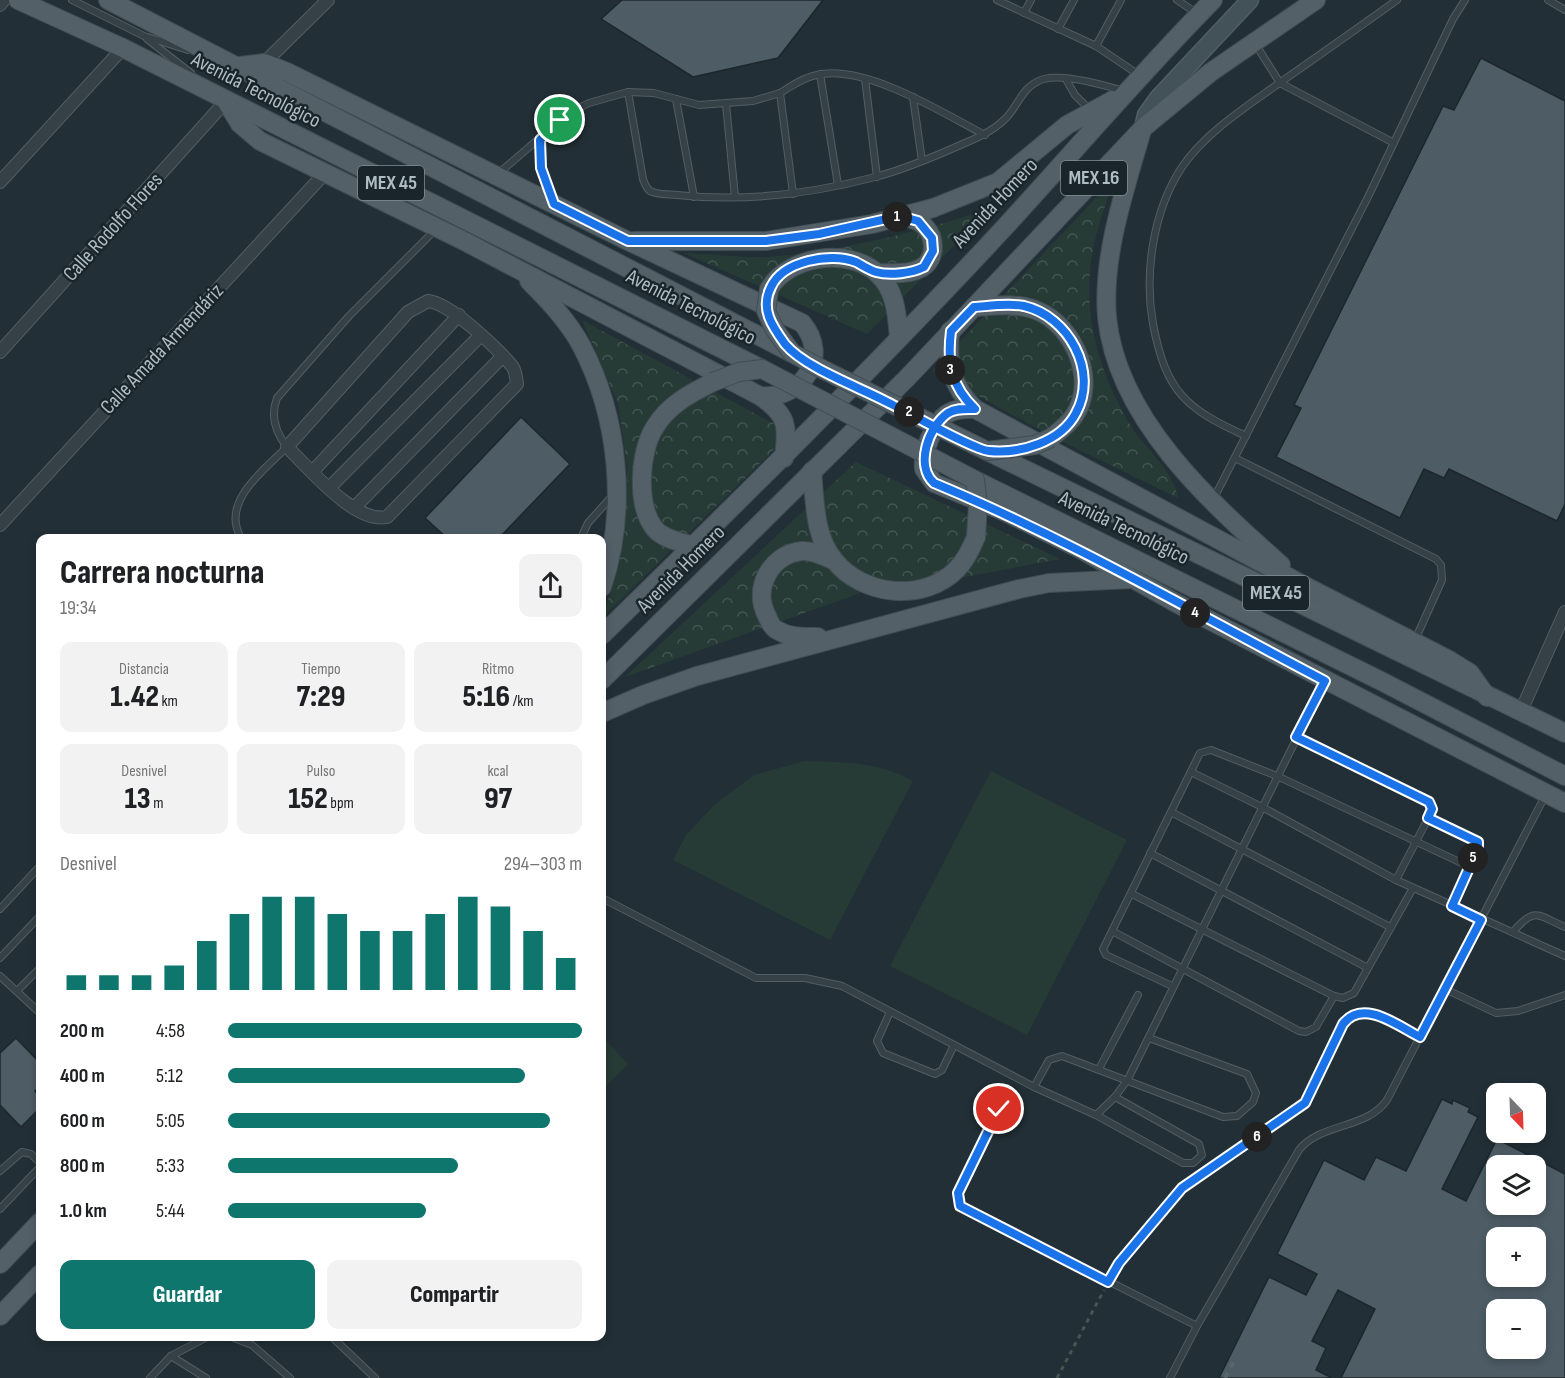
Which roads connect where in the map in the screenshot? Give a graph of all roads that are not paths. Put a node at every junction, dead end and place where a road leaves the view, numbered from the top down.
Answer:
1 (4, 0) edge
2 (18, 0) edge
3 (72, 0) edge
4 (108, 0) edge
5 (328, 0) edge
6 (997, 0) edge
7 (1031, 0) edge
8 (1074, 0) edge
9 (1121, 0) edge
10 (1177, 0) edge
11 (1213, 0) edge
12 (1250, 0) edge
13 (1316, 0) edge
14 (1397, 0) edge
15 (1465, 0) edge
16 (1548, 0) edge
17 (0, 5) edge
18 (1565, 10) edge
19 (1024, 13) junction
20 (1199, 14) junction
21 (1058, 29) junction
22 (144, 36) junction
23 (1254, 42) junction
24 (1096, 46) junction
25 (123, 48) junction
26 (264, 63) junction
27 (240, 66) junction
28 (820, 74) junction
29 (1141, 76) junction
30 (865, 79) junction
31 (1067, 81) junction
32 (1280, 83) junction
33 (628, 92) junction
34 (780, 93) junction
35 (1124, 93) junction
36 (913, 97) junction
37 (676, 99) junction
38 (226, 102) junction
39 (726, 105) junction
40 (1091, 111) junction
41 (1143, 128) junction
42 (985, 135) junction
43 (540, 140) junction
44 (1394, 143) junction
45 (922, 161) junction
46 (325, 173) junction
47 (496, 176) junction
48 (877, 177) junction
49 (0, 182) edge
50 (838, 185) junction
51 (793, 194) junction
52 (694, 197) junction
53 (735, 197) junction
54 (554, 204) junction
55 (900, 216) junction
56 (437, 228) junction
57 (628, 241) junction
58 (517, 269) junction
59 (876, 273) junction
60 (974, 307) junction
61 (459, 315) junction
62 (951, 331) junction
63 (480, 336) junction
64 (899, 338) junction
65 (0, 352) edge
66 (792, 353) junction
67 (502, 357) junction
68 (762, 369) junction
69 (760, 396) junction
70 (975, 409) junction
71 (1246, 436) junction
72 (287, 447) junction
73 (987, 451) junction
74 (789, 452) junction
75 (1235, 458) junction
76 (818, 466) junction
77 (313, 471) junction
78 (975, 480) junction
79 (330, 488) junction
80 (617, 490) junction
81 (1212, 502) junction
82 (354, 508) junction
83 (0, 525) edge
84 (240, 534) edge
85 (583, 534) edge
86 (693, 546) junction
87 (833, 560) junction
88 (606, 570) edge
89 (1131, 579) junction
90 (1305, 586) junction
91 (1565, 612) edge
92 (606, 631) edge
93 (863, 632) junction
94 (1414, 641) junction
95 (606, 676) edge
96 (1325, 681) junction
97 (1487, 697) junction
98 (606, 711) edge
99 (1521, 711) junction
100 (1565, 733) edge
101 (1296, 737) junction
102 (1191, 771) junction
103 (1277, 776) junction
104 (1565, 776) edge
105 (1546, 794) junction
106 (1565, 803) edge
107 (1262, 807) junction
108 (1170, 812) junction
109 (1428, 818) junction
110 (1416, 840) junction
111 (1240, 847) junction
112 (1150, 854) junction
113 (1470, 867) junction
114 (36, 870) edge
115 (1396, 880) junction
116 (1413, 888) junction
117 (1220, 889) junction
118 (1132, 894) junction
119 (606, 900) edge
120 (1452, 906) junction
121 (0, 909) edge
122 (36, 920) edge
123 (1481, 920) junction
124 (1201, 927) junction
125 (1390, 927) junction
126 (1565, 927) edge
127 (1112, 931) junction
128 (1513, 932) junction
129 (1565, 956) edge
130 (0, 958) edge
131 (1181, 968) junction
132 (1368, 968) junction
133 (36, 972) edge
134 (0, 976) edge
135 (1172, 986) junction
136 (1445, 989) junction
137 (17, 991) junction
138 (1138, 995) dead end
139 (1565, 995) edge
140 (1334, 996) junction
141 (36, 1009) edge
142 (890, 1012) junction
143 (1149, 1038) junction
144 (954, 1045) junction
145 (1099, 1069) junction
146 (1128, 1079) junction
147 (1034, 1087) junction
148 (1115, 1097) junction
149 (999, 1109) dead end
150 (1096, 1115) junction
151 (36, 1160) edge
152 (36, 1169) edge
153 (0, 1171) edge
154 (0, 1209) edge
155 (36, 1226) edge
156 (0, 1264) edge
157 (36, 1278) edge
158 (0, 1316) edge
159 (1197, 1326) junction
160 (200, 1341) edge
161 (242, 1341) edge
162 (336, 1341) edge
163 (171, 1356) junction
164 (150, 1378) edge
165 (206, 1378) edge
166 (290, 1378) edge
167 (375, 1378) edge
168 (1170, 1378) edge

1 - 17 street
2 - 25 main road, Avenida Tecnológico / MEX 45
3 - 22 lane
4 - 27 main road, Avenida Tecnológico / MEX 45
5 - 26 street
6 - 19 lane
7 - 19 lane
8 - 21 lane
9 - 24 lane
10 - 20 lane
11 - 20 main road, Avenida Homero / MEX 16
12 - 41 main road, Avenida Homero
13 - 23 main road, Avenida Homero / MEX 16
14 - 32 lane
15 - 44 lane
16 - 18 lane
19 - 21 lane
20 - 29 main road, Avenida Homero / MEX 16
21 - 24 lane
22 - 27 lane
22 - 38 lane
23 - 32 lane
23 - 41 main road, Avenida Homero / MEX 16
24 - 29 lane
25 - 38 main road, Avenida Tecnológico / MEX 45
25 - 49 street
26 - 27 main road
26 - 47 main road
27 - 66 main road, Avenida Tecnológico / MEX 45
28 - 30 lane
28 - 34 lane
28 - 50 lane
29 - 35 main road, Avenida Homero / MEX 16
30 - 36 lane
30 - 48 lane
31 - 35 lane
31 - 40 lane
31 - 42 lane
32 - 44 lane
32 - 71 lane
33 - 37 lane
33 - 43 lane
33 - 52 lane
34 - 39 lane
34 - 51 lane
35 - 40 main road
35 - 64 main road, Avenida Homero / MEX 16
36 - 42 lane
36 - 45 lane
37 - 39 lane
37 - 52 lane
38 - 46 main road
38 - 65 street, Calle Rodolfo Flores
38 - 68 main road, Avenida Tecnológico / MEX 45
39 - 53 lane
40 - 55 main road
41 - 60 main road, Avenida Homero / MEX 16
41 - 81 main road
42 - 45 lane
43 - 47 lane
43 - 54 lane
44 - 71 lane
45 - 48 lane
46 - 56 main road
46 - 83 street, Calle Amada Armendáriz
47 - 54 main road
48 - 50 lane
50 - 51 lane
51 - 53 lane
52 - 53 lane
54 - 57 main road
55 - 57 main road
55 - 59 main road
56 - 58 main road
56 - 72 lane
57 - 69 main road
58 - 69 main road
58 - 80 main road
59 - 64 main road
59 - 66 main road, bridge
60 - 62 main road, Avenida Homero / MEX 16
60 - 73 main road, bridge
61 - 63 street
61 - 72 street
61 - 77 street
62 - 70 main road
62 - 76 main road, Avenida Homero / MEX 16
63 - 67 street
63 - 79 street
64 - 74 main road, Avenida Homero / MEX 16
66 - 73 main road, Avenida Tecnológico / MEX 45, bridge
67 - 82 street
67 - 82 street
68 - 78 main road, Avenida Tecnológico / MEX 45, bridge
68 - 86 main road, bridge
69 - 74 main road
70 - 89 main road
70 - 90 main road
71 - 75 lane
72 - 77 street
72 - 84 lane
73 - 97 main road, Avenida Tecnológico / MEX 45
74 - 86 main road, Avenida Homero
75 - 81 lane
75 - 94 lane
76 - 87 main road
76 - 95 main road, Avenida Homero
77 - 79 street
78 - 87 main road, bridge
78 - 104 main road, Avenida Tecnológico / MEX 45
79 - 82 street
80 - 85 lane
80 - 88 main road
81 - 90 main road
86 - 92 main road, Avenida Homero
87 - 93 main road
89 - 93 main road
89 - 96 main road
90 - 94 main road
91 - 99 street
93 - 98 main road
94 - 97 main road
96 - 101 lane
96 - 105 main road
97 - 99 main road, Avenida Tecnológico / MEX 45
99 - 100 main road, Avenida Tecnológico / MEX 45
101 - 103 lane
101 - 109 lane
102 - 103 lane
102 - 107 lane
102 - 108 lane
103 - 107 lane
103 - 110 lane
105 - 106 main road
105 - 123 lane
107 - 111 lane
107 - 115 lane
108 - 111 lane
108 - 112 lane
109 - 110 lane
109 - 113 lane
110 - 113 lane
110 - 115 lane
111 - 117 lane
111 - 125 lane
112 - 117 lane
112 - 118 lane
113 - 120 lane
114 - 121 lane
115 - 116 lane
116 - 120 lane
116 - 125 lane
117 - 124 lane
117 - 132 lane
118 - 124 lane
118 - 127 lane
119 - 142 lane
120 - 123 lane
122 - 130 lane
123 - 128 lane
123 - 136 lane
124 - 131 lane
124 - 140 lane
125 - 132 lane
126 - 128 lane
127 - 131 lane
127 - 135 lane
128 - 129 lane
131 - 135 lane
131 - 140 lane
132 - 140 lane
133 - 137 lane
134 - 137 lane
135 - 143 lane
136 - 139 lane
136 - 159 lane
137 - 141 lane
138 - 145 lane
142 - 144 lane
142 - 144 lane
143 - 146 lane
143 - 146 lane
144 - 147 lane
145 - 146 lane
145 - 147 lane
146 - 148 lane
147 - 150 lane
148 - 150 lane
148 - 150 lane
149 - 159 lane
151 - 153 lane
152 - 154 lane
155 - 156 main road
157 - 158 main road
159 - 168 lane
160 - 163 lane
161 - 166 lane
162 - 167 lane
163 - 164 lane
163 - 165 lane

